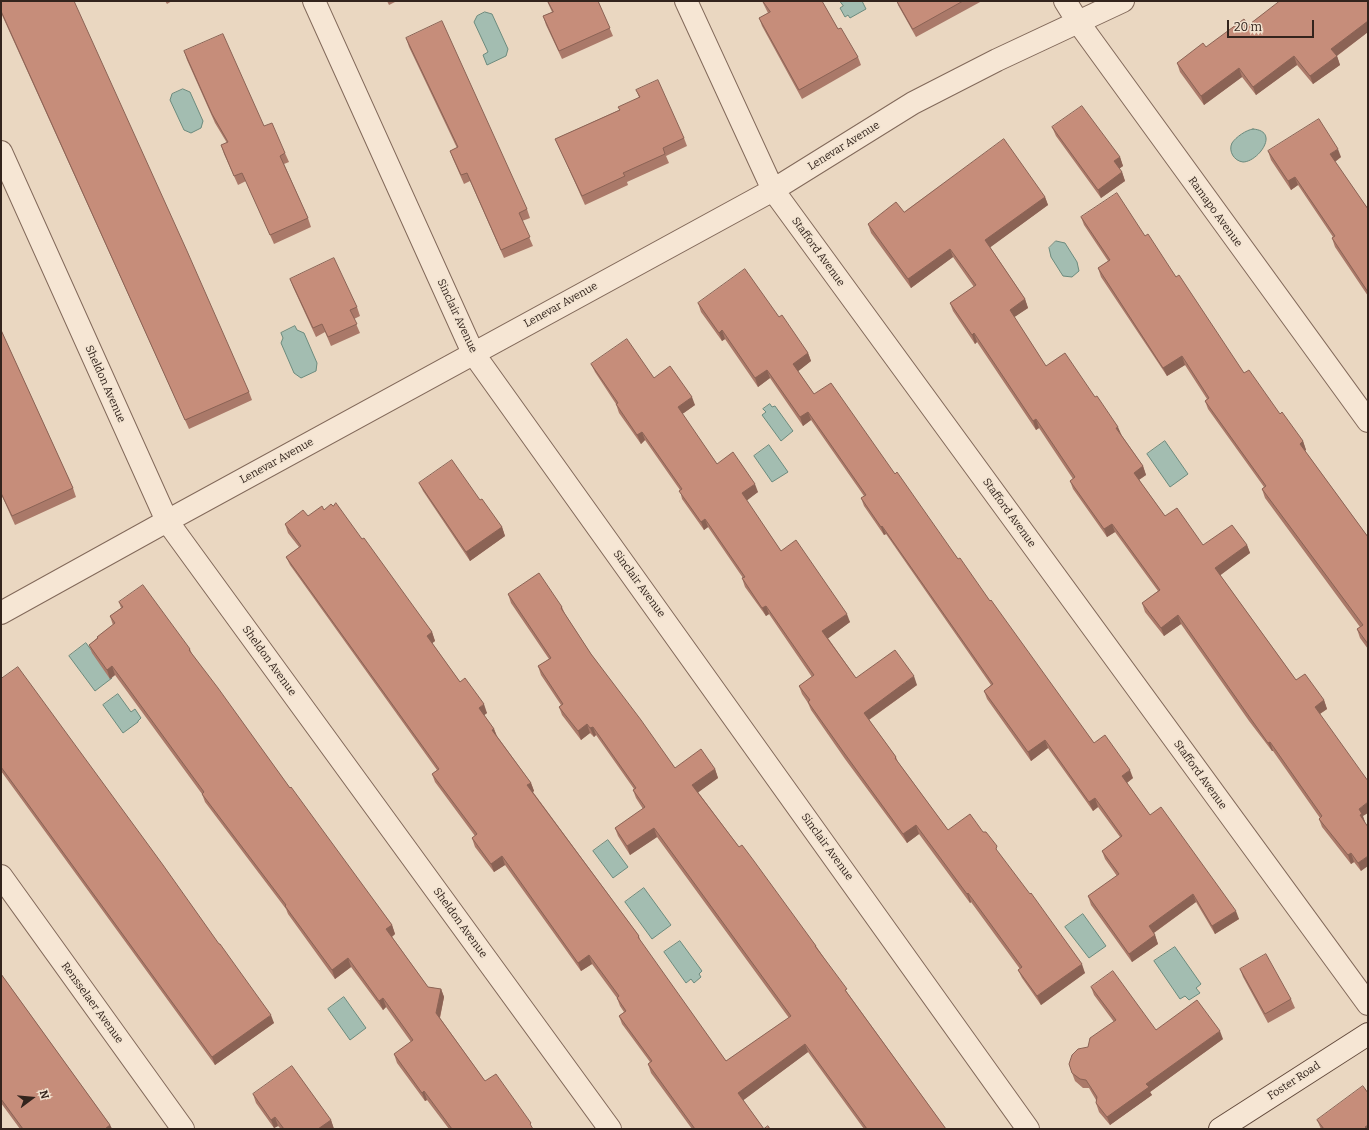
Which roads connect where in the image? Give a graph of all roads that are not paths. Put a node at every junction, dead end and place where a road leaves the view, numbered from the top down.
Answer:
1 (314, 1) edge
2 (686, 1) edge
3 (1065, 1) edge
4 (1123, 1) edge
5 (1078, 22) junction
6 (1, 152) edge
7 (773, 190) junction
8 (474, 353) junction
9 (1368, 421) edge
10 (167, 521) junction
11 (1, 613) edge
12 (1, 876) edge
13 (1368, 1004) edge
14 (1368, 1034) edge
15 (183, 1129) edge
16 (610, 1129) edge
17 (1028, 1129) edge
18 (1220, 1129) edge

1 - 8 street, Sinclair Avenue
2 - 7 street, Stafford Avenue
3 - 5 street, Ramapo Avenue
4 - 5 street, Lenevar Avenue
5 - 7 street, Lenevar Avenue
5 - 9 street, Ramapo Avenue
6 - 10 street, Sheldon Avenue
7 - 8 street, Lenevar Avenue
7 - 13 street, Stafford Avenue
8 - 10 street, Lenevar Avenue
8 - 17 street, Sinclair Avenue
10 - 11 street, Lenevar Avenue
10 - 16 street, Sheldon Avenue
12 - 15 street, Rensselaer Avenue
14 - 18 street, Foster Road

